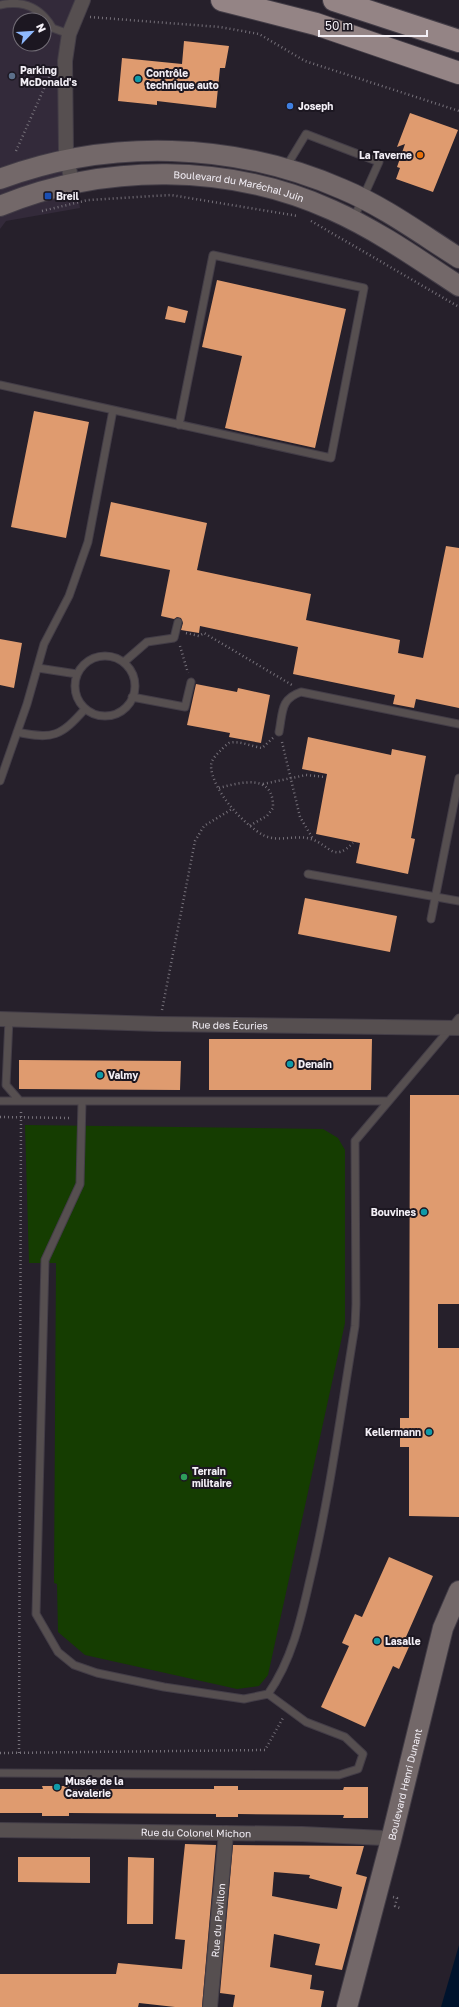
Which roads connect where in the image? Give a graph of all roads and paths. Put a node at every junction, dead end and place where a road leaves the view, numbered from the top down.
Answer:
1 (83, 0) edge
2 (222, 0) edge
3 (277, 0) edge
4 (343, 3) edge
5 (0, 5) edge
6 (40, 12) edge
7 (78, 14) junction
8 (52, 27) edge
9 (69, 34) junction
10 (457, 57) edge
11 (65, 61) junction
12 (459, 111) edge
13 (16, 152) dead end
14 (68, 160) junction
15 (285, 168) junction
16 (0, 179) edge
17 (72, 184) junction
18 (363, 199) junction
19 (88, 200) dead end
20 (0, 206) edge
21 (304, 217) dead end
22 (353, 220) junction
23 (310, 221) dead end
24 (459, 258) edge
25 (459, 286) edge
26 (459, 307) edge
27 (0, 385) edge
28 (113, 410) junction
29 (179, 425) junction
30 (178, 622) dead end
31 (175, 634) junction
32 (124, 662) junction
33 (38, 668) junction
34 (77, 674) junction
35 (191, 682) joint
36 (301, 692) junction
37 (132, 697) junction
38 (85, 708) junction
39 (459, 724) edge
40 (17, 732) junction
41 (279, 732) junction
42 (325, 777) dead end
43 (459, 778) edge
44 (290, 779) junction
45 (0, 781) edge
46 (263, 784) junction
47 (220, 788) junction
48 (232, 809) junction
49 (249, 826) junction
50 (313, 839) junction
51 (353, 843) dead end
52 (308, 874) dead end
53 (435, 897) junction
54 (459, 901) edge
55 (431, 919) dead end
56 (4, 1019) edge
57 (159, 1024) junction
58 (457, 1024) edge
59 (19, 1100) junction
60 (0, 1101) edge
61 (82, 1101) junction
62 (388, 1101) junction
63 (0, 1117) edge
64 (21, 1118) junction
65 (82, 1118) junction
66 (459, 1591) edge
67 (268, 1694) junction
68 (288, 1709) junction
69 (0, 1753) edge
70 (19, 1753) junction
71 (0, 1773) edge
72 (0, 1830) edge
73 (226, 1833) junction
74 (391, 1840) junction
75 (388, 1896) dead end
76 (400, 1908) dead end
77 (355, 1979) junction
78 (210, 2007) edge
79 (347, 2007) edge
80 (356, 2007) edge

1 - 7 street
2 - 10 highway
3 - 10 highway
4 - 10 highway
5 - 6 lane
7 - 9 street
7 - 12 path
8 - 9 lane
9 - 11 street
11 - 13 path
11 - 14 street
14 - 15 main road
14 - 16 main road
14 - 17 street
15 - 18 main road
15 - 18 lane
17 - 20 main road, Boulevard du Maréchal Juin
17 - 22 main road, Boulevard du Maréchal Juin
18 - 22 lane
18 - 24 main road
19 - 21 path
22 - 25 main road, Boulevard du Maréchal Juin
23 - 26 path
27 - 28 lane
28 - 29 lane
28 - 33 lane
29 - 29 lane
30 - 31 lane
31 - 32 lane
31 - 35 path
31 - 36 path
32 - 34 lane
32 - 37 lane
33 - 34 lane
33 - 40 lane
34 - 38 lane
35 - 37 lane
36 - 39 lane
36 - 41 lane
37 - 38 lane
38 - 40 lane
40 - 45 lane
41 - 44 path
41 - 47 path
42 - 44 path
43 - 53 lane
44 - 46 path
44 - 50 path
46 - 47 path
46 - 49 path
47 - 48 path
48 - 49 path
48 - 57 path
49 - 50 path
50 - 51 path
52 - 53 lane
53 - 54 lane
53 - 55 lane
56 - 57 street, Rue des Écuries
56 - 59 lane
57 - 58 street, Rue des Écuries
58 - 62 lane
59 - 60 lane
59 - 61 lane
59 - 64 path
61 - 62 lane
61 - 65 lane
62 - 67 lane
63 - 64 path
64 - 65 path
64 - 70 path
65 - 67 lane
66 - 74 main road, Boulevard Henri Dunant
67 - 68 lane
68 - 70 path
68 - 71 lane
69 - 70 path
72 - 73 street, Rue du Colonel Michon
73 - 74 street, Rue du Colonel Michon
73 - 78 street, Rue du Pavillon
74 - 77 main road, Boulevard Henri Dunant
75 - 76 path
77 - 79 main road, Boulevard Henri Dunant
77 - 80 main road

